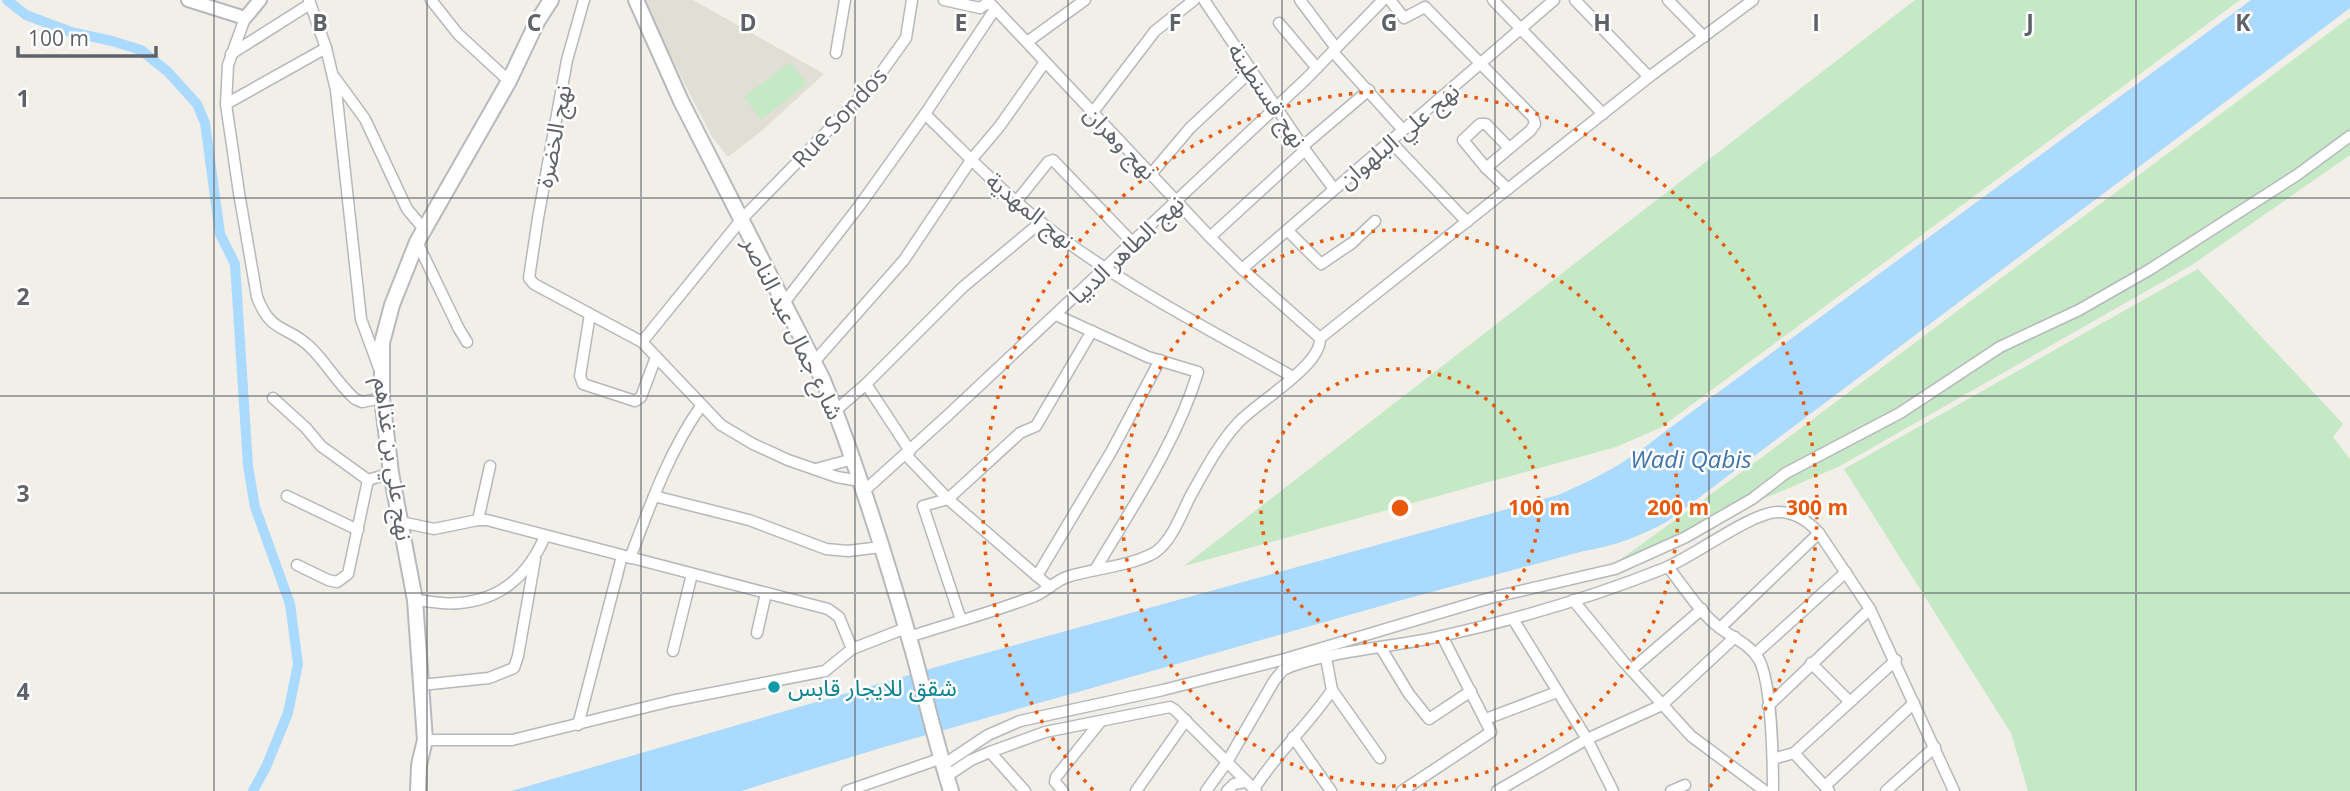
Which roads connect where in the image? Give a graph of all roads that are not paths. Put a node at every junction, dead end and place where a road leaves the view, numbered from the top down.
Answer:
1 (188, 0) edge
2 (260, 0) edge
3 (431, 0) edge
4 (551, 0) edge
5 (584, 0) edge
6 (636, 0) edge
7 (845, 0) edge
8 (912, 0) edge
9 (944, 0) edge
10 (1085, 0) edge
11 (1194, 0) edge
12 (1204, 0) edge
13 (1383, 0) edge
14 (1390, 0) edge
15 (1493, 0) edge
16 (1554, 0) edge
17 (1575, 0) edge
18 (1668, 0) edge
19 (1302, 1) edge
20 (1749, 1) edge
21 (309, 2) edge
22 (990, 4) edge
23 (245, 19) junction
24 (1279, 23) dead end
25 (1521, 28) junction
26 (1704, 37) junction
27 (1027, 42) junction
28 (326, 48) junction
29 (1334, 50) junction
30 (836, 53) dead end
31 (231, 54) junction
32 (1045, 62) junction
33 (1480, 64) junction
34 (1317, 68) junction
35 (1251, 71) junction
36 (333, 75) junction
37 (1649, 77) junction
38 (509, 81) junction
39 (1369, 90) junction
40 (226, 104) junction
41 (1276, 107) junction
42 (1093, 112) junction
43 (925, 114) junction
44 (1603, 114) junction
45 (1404, 130) junction
46 (2350, 136) edge
47 (1391, 142) junction
48 (1304, 148) junction
49 (1509, 148) junction
50 (971, 160) junction
51 (1486, 167) junction
52 (1152, 173) junction
53 (1334, 189) junction
54 (1508, 189) junction
55 (1177, 201) junction
56 (1016, 202) junction
57 (741, 220) junction
58 (1376, 221) dead end
59 (1041, 222) junction
60 (1466, 222) junction
61 (1287, 230) junction
62 (421, 235) junction
63 (1210, 237) junction
64 (1133, 243) junction
65 (1106, 267) junction
66 (1242, 269) junction
67 (783, 304) junction
68 (590, 314) junction
69 (1056, 315) junction
70 (1092, 331) junction
71 (1320, 338) junction
72 (467, 342) dead end
73 (642, 342) junction
74 (656, 357) junction
75 (1160, 360) junction
76 (814, 362) junction
77 (381, 375) junction
78 (1293, 377) junction
79 (866, 384) junction
80 (273, 398) dead end
81 (382, 398) junction
82 (701, 407) junction
83 (835, 411) junction
84 (908, 453) junction
85 (853, 459) junction
86 (490, 466) dead end
87 (812, 469) junction
88 (391, 473) junction
89 (368, 480) junction
90 (862, 486) junction
91 (287, 496) dead end
92 (654, 496) junction
93 (947, 499) junction
94 (478, 520) junction
95 (401, 522) junction
96 (358, 530) junction
97 (1819, 533) junction
98 (545, 536) junction
99 (881, 547) junction
100 (626, 557) junction
101 (535, 559) junction
102 (297, 565) dead end
103 (1668, 567) junction
104 (1095, 570) junction
105 (1846, 572) junction
106 (692, 574) junction
107 (1037, 576) junction
108 (1050, 587) junction
109 (766, 593) junction
110 (415, 600) junction
111 (1573, 600) junction
112 (1702, 609) junction
113 (1870, 609) junction
114 (1513, 619) junction
115 (961, 620) junction
116 (1720, 628) junction
117 (757, 632) dead end
118 (1442, 636) junction
119 (1735, 637) junction
120 (909, 638) junction
121 (1381, 648) junction
122 (852, 649) junction
123 (673, 651) dead end
124 (1755, 654) junction
125 (1326, 658) junction
126 (1896, 660) junction
127 (1811, 663) junction
128 (1631, 670) junction
129 (421, 685) junction
130 (1332, 690) junction
131 (1471, 691) junction
132 (1557, 692) junction
133 (1849, 701) junction
134 (1914, 703) junction
135 (1662, 705) junction
136 (1768, 706) junction
137 (1486, 719) junction
138 (1186, 720) junction
139 (1101, 721) junction
140 (578, 725) junction
141 (1293, 737) junction
142 (1587, 739) junction
143 (425, 740) junction
144 (1934, 747) junction
145 (990, 752) junction
146 (1794, 753) junction
147 (1380, 758) dead end
148 (1773, 759) junction
149 (943, 762) junction
150 (1227, 762) junction
151 (1245, 782) junction
152 (1685, 785) dead end
153 (1827, 788) edge
154 (418, 790) edge
155 (1255, 790) edge
156 (848, 791) edge
157 (951, 791) edge
158 (1025, 791) edge
159 (1063, 791) edge
160 (1136, 791) edge
161 (1206, 791) edge
162 (1227, 791) edge
163 (1331, 791) edge
164 (1402, 791) edge
165 (1497, 791) edge
166 (1613, 791) edge
167 (1671, 791) edge
168 (1765, 791) edge
169 (1773, 791) edge
170 (1886, 791) edge
171 (1954, 791) edge

1 - 23 street
2 - 23 street
3 - 38 street
4 - 38 main road, نهج علي بن غذاهم
5 - 68 street, نهج الخضرة
6 - 57 main road, شارع جمال عبد الناصر
7 - 30 street
8 - 57 street, Rue Sondos
9 - 22 street
10 - 27 street
11 - 42 street
12 - 35 street, نهج قسنطينة
13 - 29 street, نهج الطاهر الدبيا
14 - 33 street
15 - 25 street
16 - 25 street, نهج علي البلهوان
17 - 37 street
18 - 26 street
19 - 29 street
20 - 26 street
21 - 28 street
21 - 31 street
22 - 27 street, نهج وهران
22 - 43 street
23 - 31 street
24 - 34 street
25 - 33 street, نهج علي البلهوان
25 - 44 street
26 - 37 street
27 - 32 street, نهج وهران
28 - 36 street
28 - 40 street
29 - 34 street, نهج الطاهر الدبيا
29 - 39 street
31 - 40 street
32 - 42 street, نهج وهران
32 - 50 street
33 - 45 street, نهج علي البلهوان
33 - 49 street
34 - 41 street, نهج الطاهر الدبيا
35 - 41 street, نهج قسنطينة
35 - 52 street
36 - 62 street
36 - 77 street
37 - 44 street
38 - 62 main road, نهج علي بن غذاهم
39 - 45 street
39 - 48 street
40 - 81 street
41 - 48 street, نهج قسنطينة
41 - 55 street, نهج الطاهر الدبيا
42 - 52 street, نهج وهران
43 - 50 street, نهج المهدية
43 - 67 street
44 - 54 street
45 - 47 street, نهج علي البلهوان
46 - 149 street
47 - 53 street, نهج علي البلهوان
47 - 60 street
48 - 53 street, نهج قسنطينة
48 - 63 street
49 - 51 street
49 - 51 street
50 - 56 street, نهج المهدية
50 - 76 street
51 - 54 street
52 - 55 street, نهج وهران
53 - 61 street, نهج علي البلهوان
54 - 60 street
55 - 63 street, نهج وهران
55 - 64 street, نهج الطاهر الدبيا
56 - 59 street, نهج المهدية
56 - 64 street
57 - 67 main road, شارع جمال عبد الناصر
57 - 73 street, Rue Sondos
58 - 61 street
59 - 65 street, نهج المهدية
59 - 79 street
60 - 71 street
61 - 66 street, نهج علي البلهوان
62 - 72 street
62 - 77 main road, نهج علي بن غذاهم
63 - 66 street, نهج وهران
64 - 65 street, نهج الطاهر الدبيا
65 - 69 street, نهج الطاهر الدبيا
65 - 78 street, نهج المهدية
66 - 71 street, نهج وهران
67 - 76 main road, شارع جمال عبد الناصر
68 - 73 street
68 - 74 street
69 - 70 street
69 - 84 street, نهج الطاهر الدبيا
70 - 75 street
70 - 93 street
71 - 78 street
73 - 74 street
74 - 82 street
75 - 104 street
75 - 107 street
76 - 83 main road, شارع جمال عبد الناصر
77 - 81 main road, نهج علي بن غذاهم
78 - 104 street
79 - 83 street
79 - 84 street
80 - 89 street
81 - 88 main road, نهج علي بن غذاهم
82 - 87 street
82 - 92 street
83 - 85 main road, شارع جمال عبد الناصر
84 - 90 street, نهج الطاهر الدبيا
84 - 93 street
85 - 87 street
85 - 90 main road, شارع جمال عبد الناصر
86 - 94 street
87 - 90 street
88 - 89 street
88 - 95 main road, نهج علي بن غذاهم
89 - 96 street
90 - 99 main road, شارع جمال عبد الناصر
91 - 96 street
92 - 99 street
92 - 100 street
93 - 107 street
93 - 115 street
94 - 95 street
94 - 98 street
95 - 110 main road, نهج علي بن غذاهم
96 - 102 street
97 - 103 street
97 - 105 street
97 - 116 street
98 - 100 street
98 - 101 street
99 - 120 main road, شارع جمال عبد الناصر
100 - 106 street
100 - 140 street
101 - 110 street
101 - 129 street
103 - 111 street
103 - 112 street
104 - 108 street
105 - 113 street
105 - 124 street
106 - 109 street
106 - 123 street
107 - 108 street
108 - 115 street
109 - 117 street
109 - 122 street
110 - 129 main road, نهج علي بن غذاهم
111 - 114 street
111 - 128 street
112 - 116 street
112 - 128 street
113 - 126 street
113 - 127 street
114 - 118 street
114 - 132 street
115 - 120 street
116 - 119 street
118 - 121 street
118 - 131 street
119 - 124 street
119 - 135 street
120 - 122 street
120 - 149 main road, شارع جمال عبد الناصر
121 - 125 street
121 - 131 street
122 - 140 street
124 - 136 street
125 - 130 street
125 - 150 street
126 - 133 street
126 - 134 street
127 - 133 street
127 - 136 street
128 - 135 street
129 - 143 main road, نهج علي بن غذاهم
130 - 141 street
130 - 147 street
131 - 137 street
132 - 137 street
132 - 142 street
133 - 146 street
134 - 144 street
134 - 153 street
135 - 142 street
135 - 168 street
136 - 148 street
137 - 164 street
138 - 139 street
138 - 150 street
138 - 160 street
139 - 145 street
139 - 159 street
140 - 143 street
141 - 155 street
141 - 163 street
142 - 165 street
142 - 166 street
143 - 154 main road, نهج علي بن غذاهم
144 - 170 street
144 - 171 street
145 - 149 street
145 - 158 street
146 - 148 street
146 - 153 street
148 - 169 street
149 - 156 street
149 - 157 main road, شارع جمال عبد الناصر
150 - 151 street
150 - 161 street
151 - 155 street
151 - 162 street
152 - 167 street

